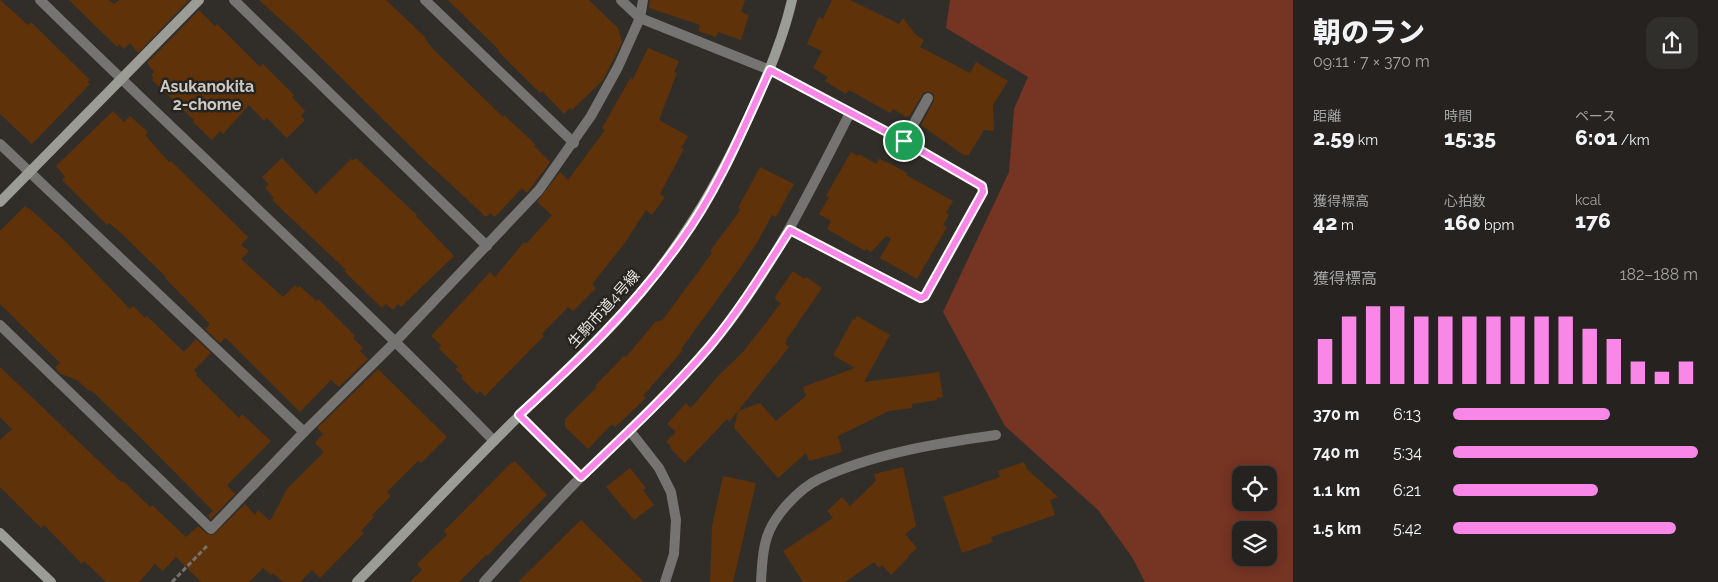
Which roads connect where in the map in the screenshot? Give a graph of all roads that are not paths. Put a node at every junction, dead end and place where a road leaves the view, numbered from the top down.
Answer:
1 (40, 0) edge
2 (199, 0) edge
3 (234, 0) edge
4 (425, 0) edge
5 (621, 0) edge
6 (643, 0) edge
7 (792, 0) edge
8 (640, 18) junction
9 (770, 70) junction
10 (120, 79) junction
11 (928, 98) dead end
12 (850, 113) junction
13 (904, 141) junction
14 (574, 143) junction
15 (0, 144) edge
16 (29, 172) junction
17 (0, 202) edge
18 (790, 230) junction
19 (487, 246) junction
20 (0, 325) edge
21 (396, 341) junction
22 (519, 415) junction
23 (630, 431) junction
24 (304, 432) junction
25 (996, 435) dead end
26 (494, 441) junction
27 (581, 477) junction
28 (0, 533) edge
29 (51, 582) edge
30 (357, 582) edge
31 (484, 582) edge
32 (665, 582) edge
33 (761, 582) edge

1 - 10 street
2 - 10 street
3 - 19 street
4 - 14 street
5 - 8 street
6 - 8 street
7 - 9 street, 生駒市道4号線
8 - 9 street
8 - 14 street
9 - 12 street
9 - 22 street, 生駒市道4号線
10 - 16 street
10 - 21 street
11 - 13 street
12 - 13 street
12 - 18 street
13 - 18 street
14 - 19 street
15 - 16 street
16 - 17 street
16 - 24 street
18 - 23 street
19 - 21 street
20 - 24 street
21 - 24 street
21 - 26 street
22 - 26 street, 生駒市道4号線
22 - 27 street
23 - 27 street
23 - 32 street
25 - 33 street
26 - 30 street, 生駒市道4号線
27 - 31 street
28 - 29 street

